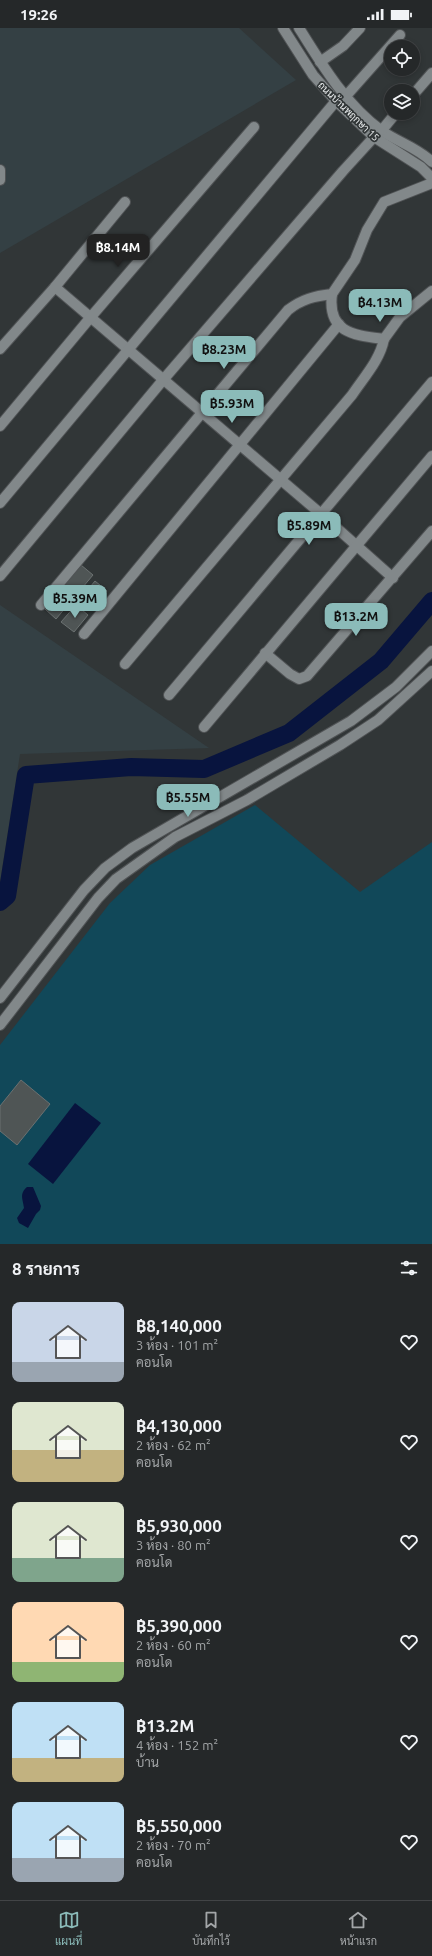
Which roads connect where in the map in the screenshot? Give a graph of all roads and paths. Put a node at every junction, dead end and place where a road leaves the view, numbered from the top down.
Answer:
1 (283, 28) edge
2 (299, 28) edge
3 (360, 28) edge
4 (400, 35) dead end
5 (320, 62) junction
6 (432, 73) edge
7 (420, 87) edge
8 (346, 96) junction
9 (336, 101) junction
10 (390, 120) edge
11 (254, 127) dead end
12 (382, 130) junction
13 (374, 137) junction
14 (431, 158) edge
15 (421, 167) junction
16 (0, 170) edge
17 (432, 178) edge
18 (0, 180) edge
19 (432, 183) edge
20 (125, 202) dead end
21 (55, 287) junction
22 (432, 291) edge
23 (332, 294) junction
24 (90, 318) junction
25 (339, 324) junction
26 (384, 339) junction
27 (0, 349) edge
28 (127, 350) junction
29 (163, 380) junction
30 (432, 382) edge
31 (202, 413) junction
32 (0, 426) edge
33 (240, 446) junction
34 (432, 456) edge
35 (281, 480) junction
36 (0, 503) edge
37 (321, 514) junction
38 (432, 531) edge
39 (355, 545) junction
40 (0, 576) edge
41 (393, 578) junction
42 (41, 606) dead end
43 (84, 634) dead end
44 (432, 651) edge
45 (266, 653) junction
46 (125, 664) dead end
47 (432, 671) edge
48 (169, 694) dead end
49 (204, 727) dead end
50 (0, 998) edge
51 (0, 1025) edge

1 - 9 street, ถนนบ้านพฤกษา 15
2 - 5 street, ถนนบ้านพฤกษา 15
3 - 5 street
4 - 8 street
5 - 8 street, ถนนบ้านพฤกษา 15
6 - 7 street
8 - 12 street, ถนนบ้านพฤกษา 15
9 - 13 street, ถนนบ้านพฤกษา 15
9 - 28 street
10 - 12 street
11 - 24 street
12 - 14 street, ถนนบ้านพฤกษา 15
13 - 15 street, ถนนบ้านพฤกษา 15
13 - 29 street
14 - 15 street
15 - 17 street, ถนนบ้านพฤกษา 15
16 - 18 street
19 - 23 street
20 - 21 street
21 - 24 street
21 - 27 street
22 - 26 street
23 - 25 street
23 - 31 street
24 - 28 street
24 - 32 street
25 - 26 street
25 - 33 street
26 - 35 street
28 - 29 street
28 - 36 street
29 - 31 street
29 - 40 street
30 - 37 street
31 - 33 street
31 - 42 street
33 - 35 street
33 - 43 street
34 - 39 street
35 - 37 street
35 - 46 street
37 - 39 street
37 - 48 street
38 - 41 street
39 - 41 street
39 - 45 street
41 - 45 street
44 - 50 street
45 - 49 street
47 - 51 street

